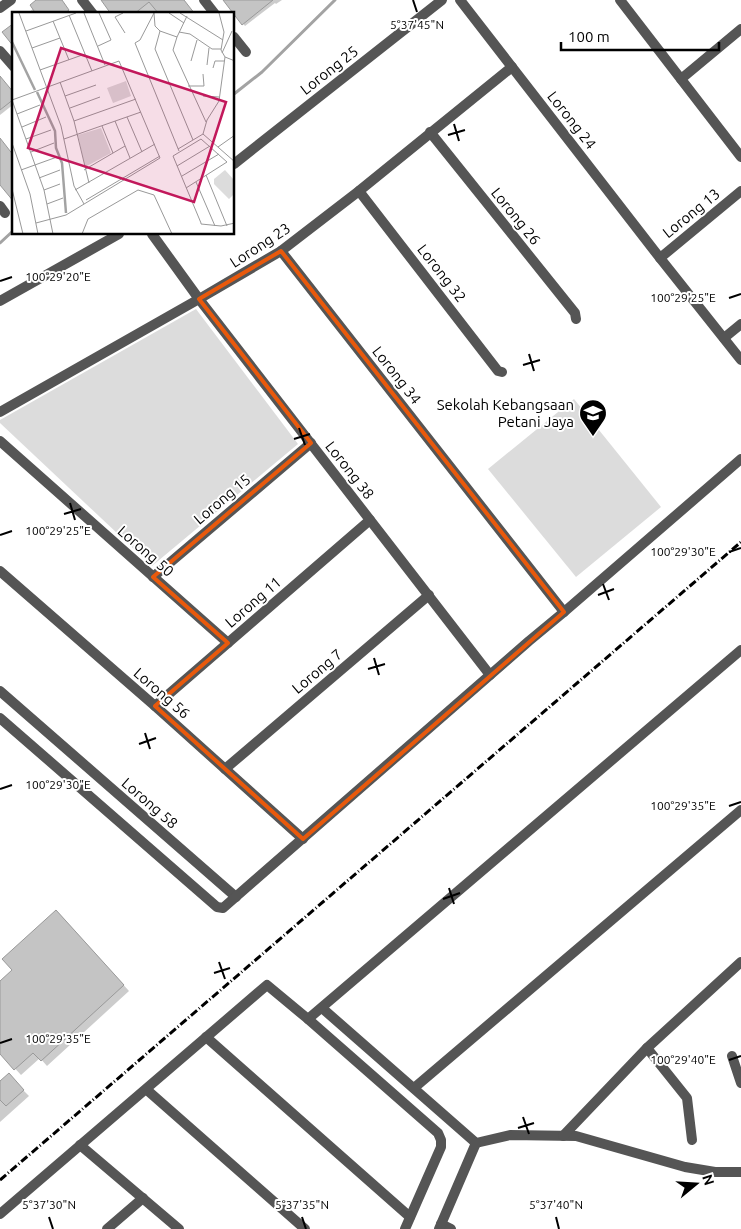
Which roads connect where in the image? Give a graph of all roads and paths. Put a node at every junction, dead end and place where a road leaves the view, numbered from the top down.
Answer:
1 (11, 0) edge
2 (82, 0) edge
3 (204, 0) edge
4 (442, 0) edge
5 (460, 0) edge
6 (620, 0) edge
7 (0, 8) edge
8 (91, 12) edge
9 (213, 12) edge
10 (741, 29) edge
11 (235, 38) edge
12 (0, 50) edge
13 (246, 52) dead end
14 (12, 65) edge
15 (512, 67) junction
16 (681, 79) junction
17 (430, 132) junction
18 (741, 157) edge
19 (235, 163) edge
20 (359, 191) junction
21 (741, 191) edge
22 (117, 235) edge
23 (153, 235) edge
24 (281, 251) junction
25 (660, 258) junction
26 (199, 300) junction
27 (0, 301) edge
28 (576, 319) dead end
29 (741, 324) edge
30 (724, 338) junction
31 (741, 360) edge
32 (502, 372) dead end
33 (0, 412) edge
34 (0, 441) edge
35 (311, 444) junction
36 (741, 459) edge
37 (370, 520) junction
38 (0, 571) edge
39 (153, 577) junction
40 (429, 596) junction
41 (564, 612) junction
42 (228, 643) junction
43 (741, 650) edge
44 (490, 675) junction
45 (0, 691) edge
46 (155, 706) junction
47 (0, 718) edge
48 (225, 769) junction
49 (741, 810) edge
50 (303, 839) junction
51 (236, 897) junction
52 (741, 962) edge
53 (322, 1008) junction
54 (308, 1019) junction
55 (206, 1037) junction
56 (647, 1048) junction
57 (732, 1056) dead end
58 (741, 1083) edge
59 (414, 1088) junction
60 (146, 1090) junction
61 (563, 1136) junction
62 (692, 1140) dead end
63 (476, 1143) junction
64 (80, 1145) junction
65 (741, 1172) edge
66 (143, 1198) junction
67 (0, 1214) edge
68 (410, 1217) junction
69 (444, 1227) edge
70 (107, 1229) edge
71 (179, 1229) edge
72 (305, 1229) edge
73 (405, 1229) edge

1 - 7 street
2 - 8 street
3 - 9 street
4 - 19 street, Lorong 25
5 - 15 street, Lorong 24
6 - 16 street
10 - 16 street
11 - 13 street
12 - 14 street
15 - 17 street, Lorong 23
15 - 25 street, Lorong 24
16 - 18 street
17 - 20 street, Lorong 23
17 - 28 street, Lorong 26
20 - 24 street, Lorong 23
20 - 32 street, Lorong 32
21 - 25 street, Lorong 13
22 - 27 street
23 - 26 street, Lorong 38
24 - 26 street, Lorong 23
24 - 41 street, Lorong 34
25 - 30 street, Lorong 24
26 - 33 street, Lorong 23
26 - 35 street, Lorong 38
29 - 30 street
30 - 31 street, Lorong 24
34 - 39 street, Lorong 50
35 - 37 street, Lorong 38
35 - 39 street, Lorong 15
36 - 41 street
37 - 40 street, Lorong 38
37 - 42 street, Lorong 11
38 - 46 street, Lorong 56
39 - 42 street, Lorong 50
40 - 44 street, Lorong 38
40 - 48 street, Lorong 7
41 - 44 street
42 - 46 street, Lorong 11
43 - 53 street
44 - 50 street
45 - 51 street, Lorong 58
46 - 48 street, Lorong 56
47 - 51 street
48 - 50 street, Lorong 56
49 - 59 street
50 - 51 street
52 - 56 street
53 - 54 street
53 - 59 street
54 - 55 street
54 - 68 street
55 - 60 street
55 - 68 street
56 - 61 street
56 - 62 street
57 - 58 street
59 - 63 street
60 - 64 street
60 - 72 street
61 - 63 street
61 - 65 street
63 - 69 street
64 - 66 street
64 - 67 street
66 - 70 street
66 - 71 street
68 - 73 street

